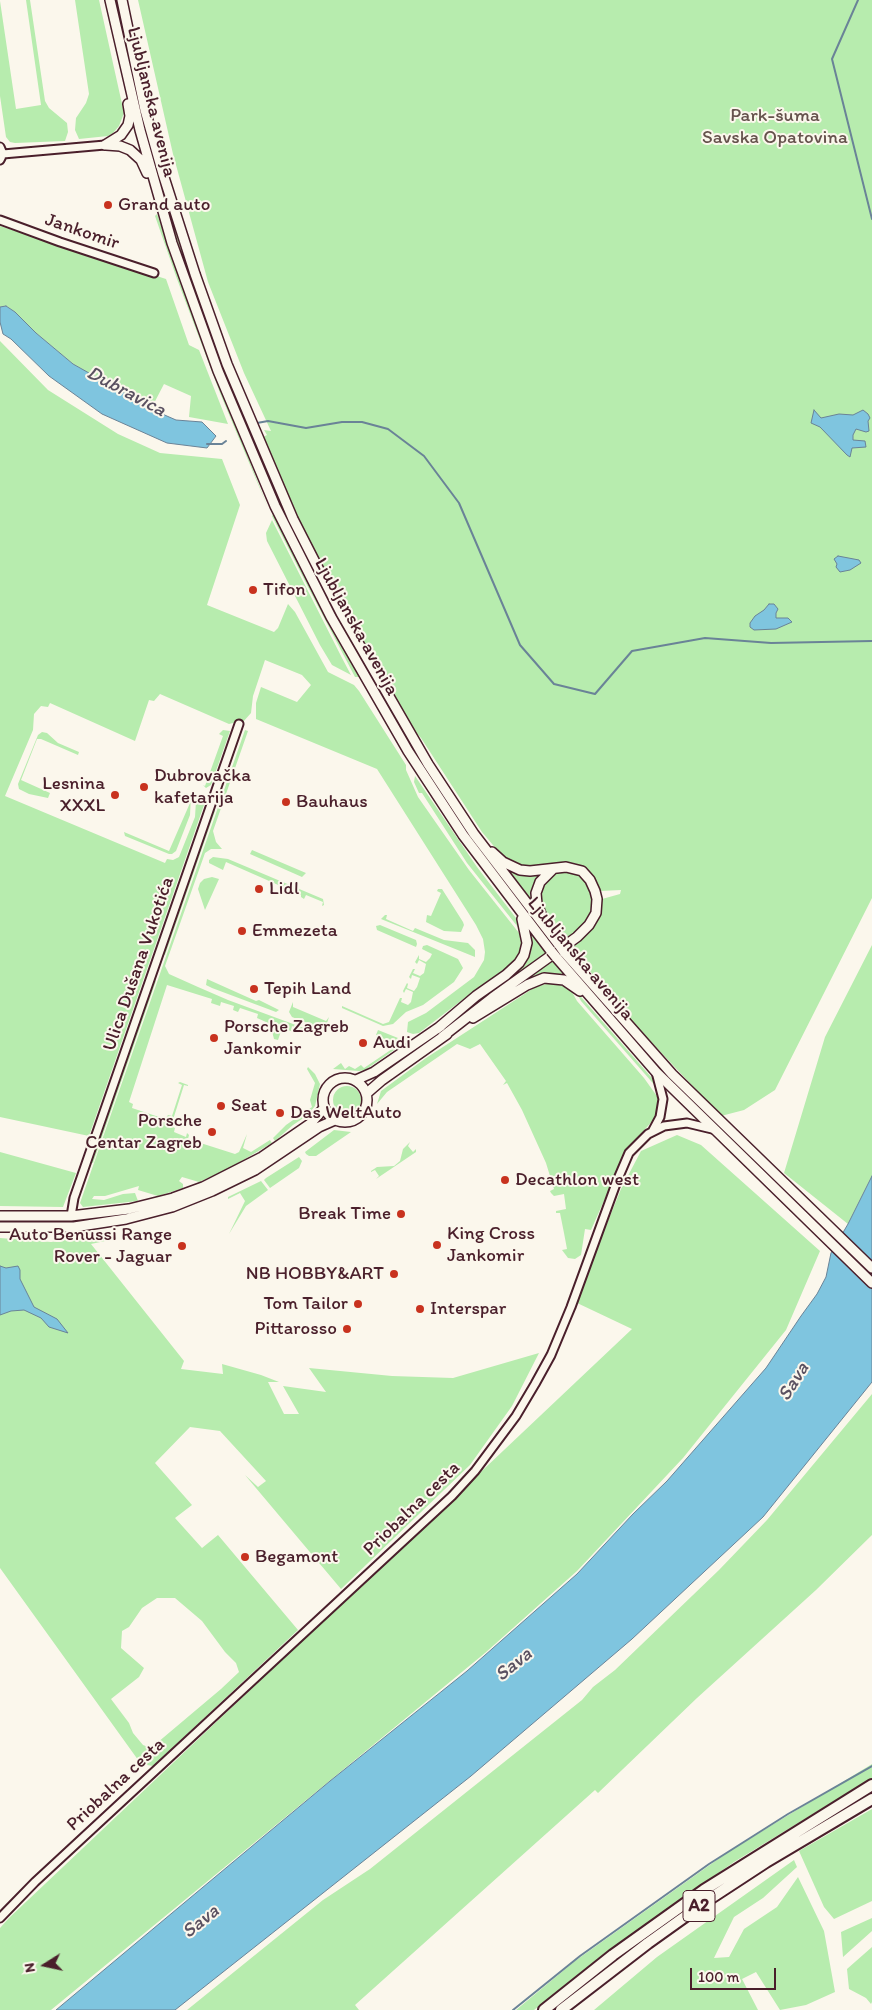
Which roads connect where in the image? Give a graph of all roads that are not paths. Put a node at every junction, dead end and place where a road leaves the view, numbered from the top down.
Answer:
1 (110, 0) edge
2 (122, 0) edge
3 (124, 64) junction
4 (106, 145) junction
5 (1, 154) edge
6 (161, 205) junction
7 (0, 220) edge
8 (154, 272) dead end
9 (239, 724) dead end
10 (474, 834) junction
11 (552, 869) junction
12 (519, 911) junction
13 (549, 932) junction
14 (492, 998) junction
15 (593, 1000) junction
16 (437, 1029) junction
17 (442, 1037) junction
18 (656, 1072) junction
19 (356, 1080) junction
20 (367, 1093) junction
21 (324, 1108) junction
22 (335, 1120) junction
23 (712, 1129) junction
24 (653, 1130) junction
25 (0, 1216) edge
26 (71, 1216) junction
27 (0, 1227) edge
28 (872, 1268) edge
29 (872, 1283) edge
30 (872, 1785) edge
31 (872, 1799) edge
32 (0, 1918) edge
33 (544, 2010) edge
34 (561, 2010) edge

1 - 3 main road, Ljubljanska avenija
2 - 10 main road, Ljubljanska avenija
3 - 4 main road
3 - 6 main road, Ljubljanska avenija
4 - 5 street
4 - 6 main road
6 - 12 main road, Ljubljanska avenija
7 - 8 street, Jankomir
9 - 26 street, Ulica Dušana Vukotića
10 - 11 main road
10 - 13 main road, Ljubljanska avenija
11 - 13 main road
11 - 14 main road
12 - 15 main road, Ljubljanska avenija
12 - 16 main road
13 - 28 main road, Ljubljanska avenija
14 - 16 main road
14 - 17 main road
15 - 17 main road
15 - 18 main road, Ljubljanska avenija
16 - 19 main road
17 - 20 main road
18 - 23 main road, Ljubljanska avenija
18 - 24 street, Priobalna cesta
19 - 20 main road
19 - 21 main road
20 - 22 main road
21 - 22 main road
21 - 26 main road
22 - 27 main road
23 - 24 street, Priobalna cesta
23 - 29 main road, Ljubljanska avenija
24 - 32 street, Priobalna cesta
25 - 26 main road
30 - 33 highway, A2
31 - 34 highway, A2

